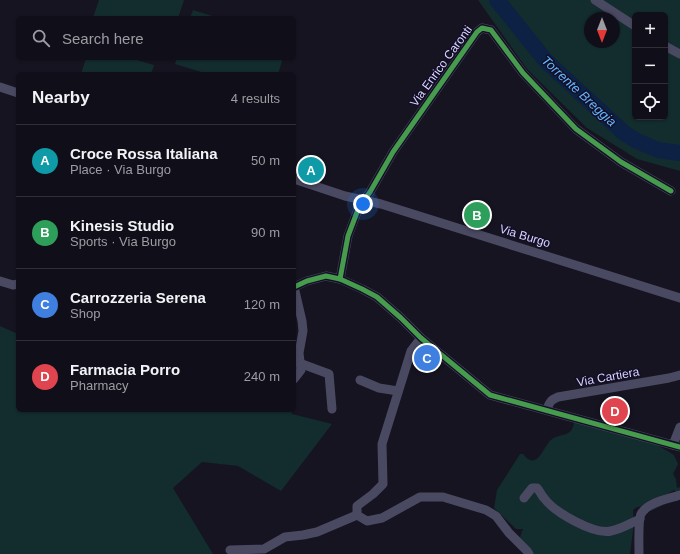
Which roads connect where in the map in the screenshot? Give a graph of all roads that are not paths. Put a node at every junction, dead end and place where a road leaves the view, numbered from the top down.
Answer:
1 (595, 0) edge
2 (632, 24) edge
3 (668, 48) edge
4 (680, 54) edge
5 (0, 87) edge
6 (16, 92) edge
7 (296, 180) edge
8 (671, 191) dead end
9 (365, 200) junction
10 (340, 279) junction
11 (0, 281) edge
12 (16, 284) edge
13 (296, 286) edge
14 (296, 296) edge
15 (680, 298) edge
16 (421, 338) junction
17 (302, 364) junction
18 (680, 375) edge
19 (296, 377) edge
20 (360, 380) dead end
21 (398, 391) junction
22 (332, 409) dead end
23 (547, 410) junction
24 (680, 429) edge
25 (677, 446) edge
26 (680, 495) edge
27 (524, 498) dead end
28 (357, 515) junction
29 (640, 519) junction
30 (230, 550) dead end
31 (528, 554) edge
32 (639, 554) edge

1 - 2 street
3 - 4 street
5 - 6 street
7 - 9 street, Via Burgo
8 - 9 street, Via Enrico Caronti
9 - 10 street, Via Enrico Caronti
9 - 15 street, Via Burgo
10 - 13 street
10 - 16 street
11 - 12 street
14 - 17 street
16 - 21 street
16 - 23 street
17 - 19 street
17 - 22 street
18 - 23 street, Via Cartiera
20 - 21 street
21 - 28 street
23 - 25 street
24 - 25 street
26 - 29 street
27 - 29 street
28 - 30 street
28 - 31 street
29 - 32 street

